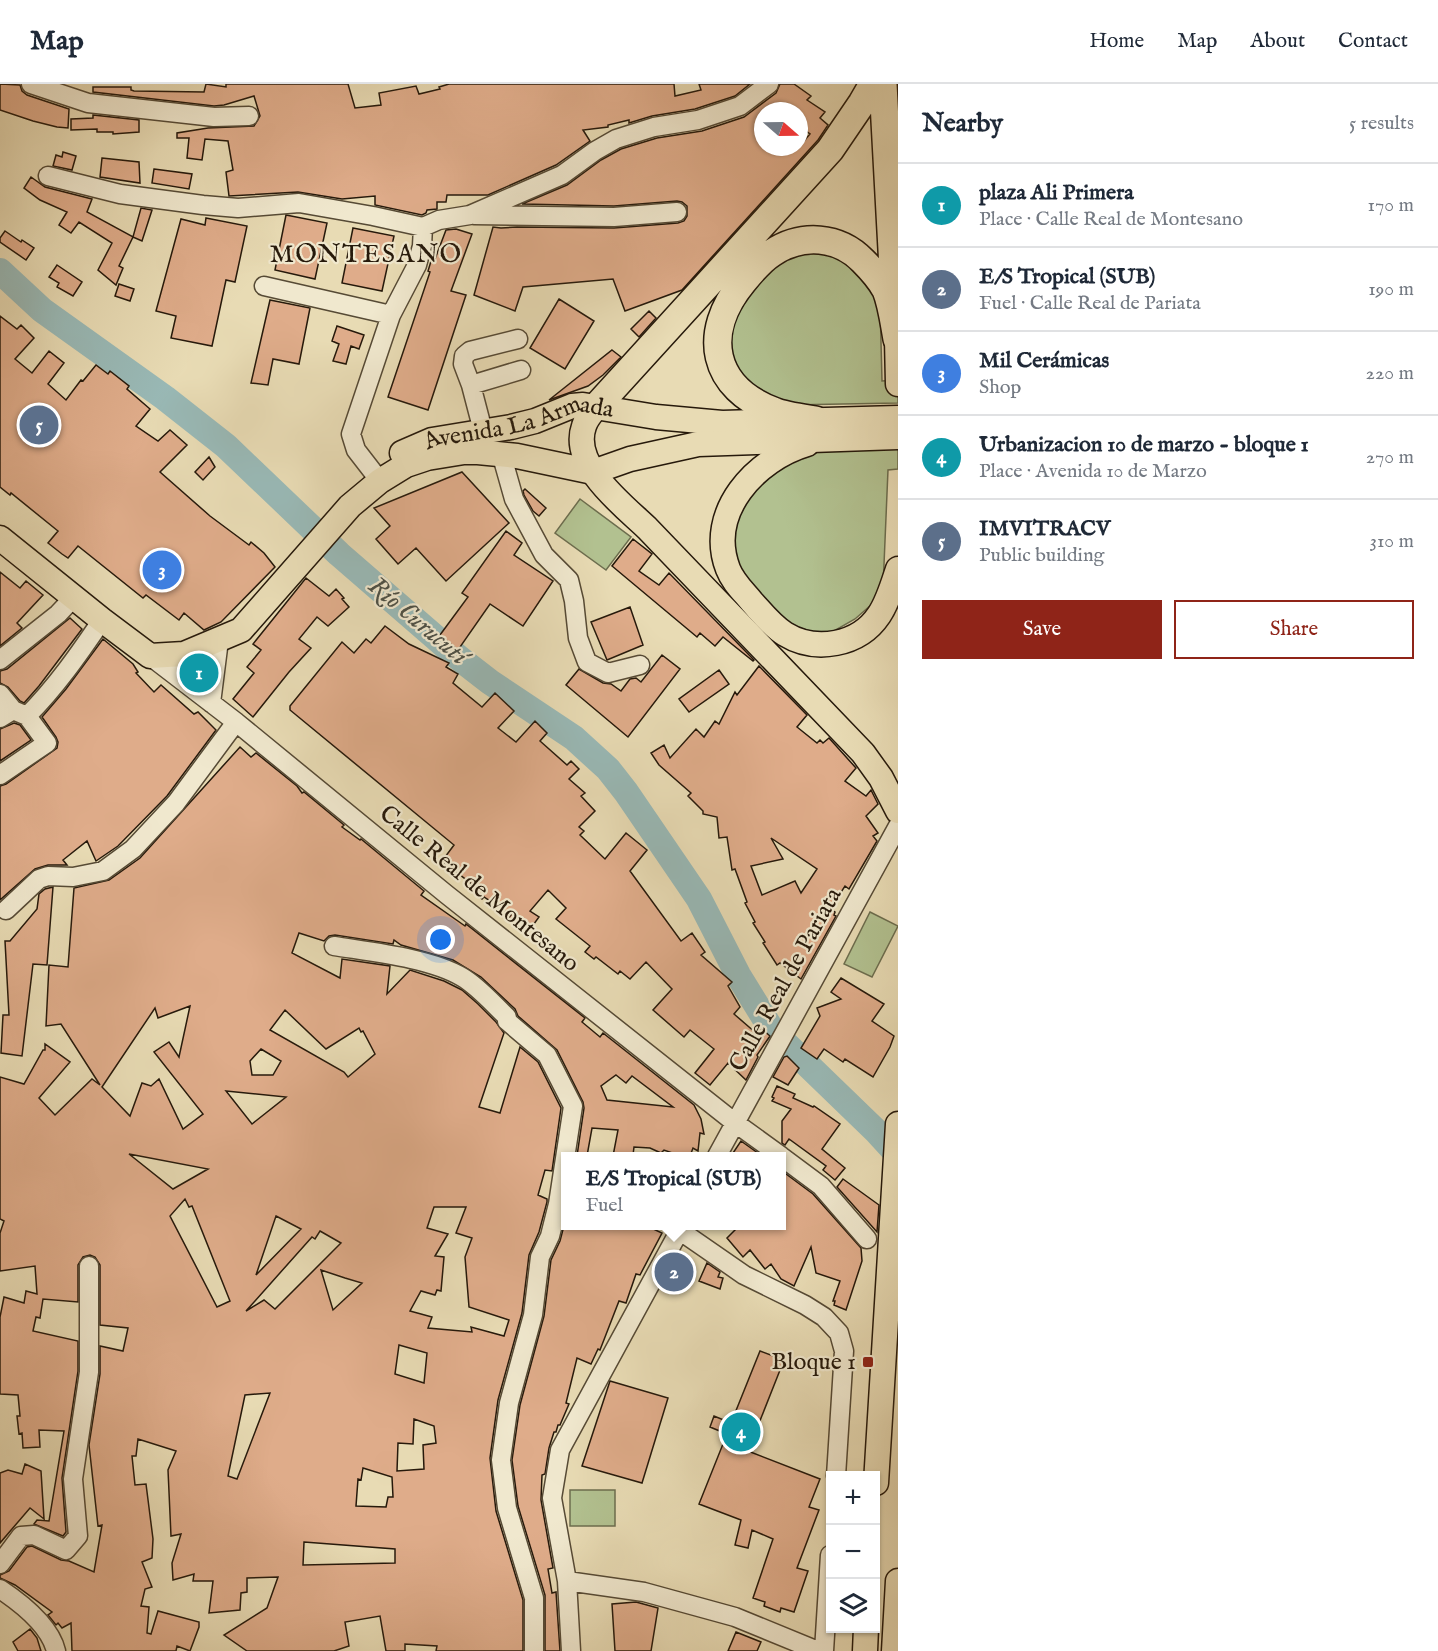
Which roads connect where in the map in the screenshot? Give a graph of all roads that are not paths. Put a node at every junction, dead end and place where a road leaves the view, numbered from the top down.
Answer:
1 (31, 84) edge
2 (769, 84) edge
3 (873, 84) edge
4 (883, 84) edge
5 (249, 116) dead end
6 (48, 176) dead end
7 (677, 212) dead end
8 (470, 215) junction
9 (423, 226) junction
10 (264, 286) dead end
11 (391, 315) junction
12 (518, 339) dead end
13 (897, 339) edge
14 (521, 370) dead end
15 (898, 375) edge
16 (898, 384) edge
17 (471, 385) junction
18 (597, 406) junction
19 (898, 418) edge
20 (819, 430) junction
21 (483, 431) junction
22 (898, 437) edge
23 (501, 453) junction
24 (593, 472) junction
25 (377, 476) junction
26 (0, 538) edge
27 (898, 568) edge
28 (74, 597) junction
29 (102, 620) junction
30 (219, 640) junction
31 (150, 656) junction
32 (0, 660) edge
33 (640, 665) dead end
34 (0, 694) edge
35 (211, 703) junction
36 (13, 715) edge
37 (236, 722) junction
38 (0, 775) edge
39 (898, 812) edge
40 (898, 826) edge
41 (6, 910) dead end
42 (334, 946) dead end
43 (734, 1122) junction
44 (898, 1124) edge
45 (566, 1152) edge
46 (719, 1152) edge
47 (774, 1152) edge
48 (786, 1161) edge
49 (561, 1184) edge
50 (680, 1230) edge
51 (684, 1230) edge
52 (867, 1239) dead end
53 (89, 1266) dead end
54 (836, 1471) edge
55 (877, 1471) edge
56 (0, 1564) edge
57 (829, 1579) edge
58 (567, 1581) junction
59 (898, 1581) edge
60 (0, 1589) edge
61 (866, 1633) edge
62 (56, 1651) edge
63 (534, 1651) edge
64 (570, 1651) edge
65 (818, 1651) edge
66 (824, 1651) edge
67 (865, 1651) edge
68 (894, 1651) edge

1 - 5 street
2 - 8 street
3 - 18 highway
4 - 13 highway
6 - 9 street
7 - 8 street
8 - 9 street
9 - 11 street
10 - 11 street
11 - 25 street
12 - 17 street
13 - 15 main road
13 - 20 highway
14 - 17 street
15 - 16 main road
17 - 21 street
18 - 20 main road, Avenida La Armada
18 - 21 main road, Avenida La Armada
18 - 24 main road
19 - 20 main road, Avenida La Armada
20 - 22 main road, Avenida La Armada
20 - 24 main road, Avenida La Armada
20 - 27 main road
21 - 25 main road, Avenida La Armada
23 - 24 main road, Avenida La Armada
23 - 25 main road, Avenida La Armada
23 - 33 street
24 - 39 main road
25 - 30 main road, Avenida La Armada
26 - 28 main road
28 - 29 main road
28 - 32 street
29 - 31 main road
29 - 36 street
30 - 31 main road, Avenida La Armada
30 - 35 street
31 - 35 street, Calle Real de Montesano
34 - 36 street
35 - 37 street, Calle Real de Montesano
36 - 38 street
37 - 41 street
37 - 43 street, Calle Real de Montesano
40 - 43 street, Calle Real de Pariata
42 - 45 street
43 - 46 street, Calle Real de Pariata
43 - 47 street, Calle Real de Montesano
44 - 55 main road
48 - 52 street, Calle Real de Montesano
49 - 63 street
50 - 58 street
51 - 54 street
53 - 56 street
57 - 66 street
58 - 64 street
58 - 65 street
59 - 68 main road
60 - 62 street
61 - 67 main road

